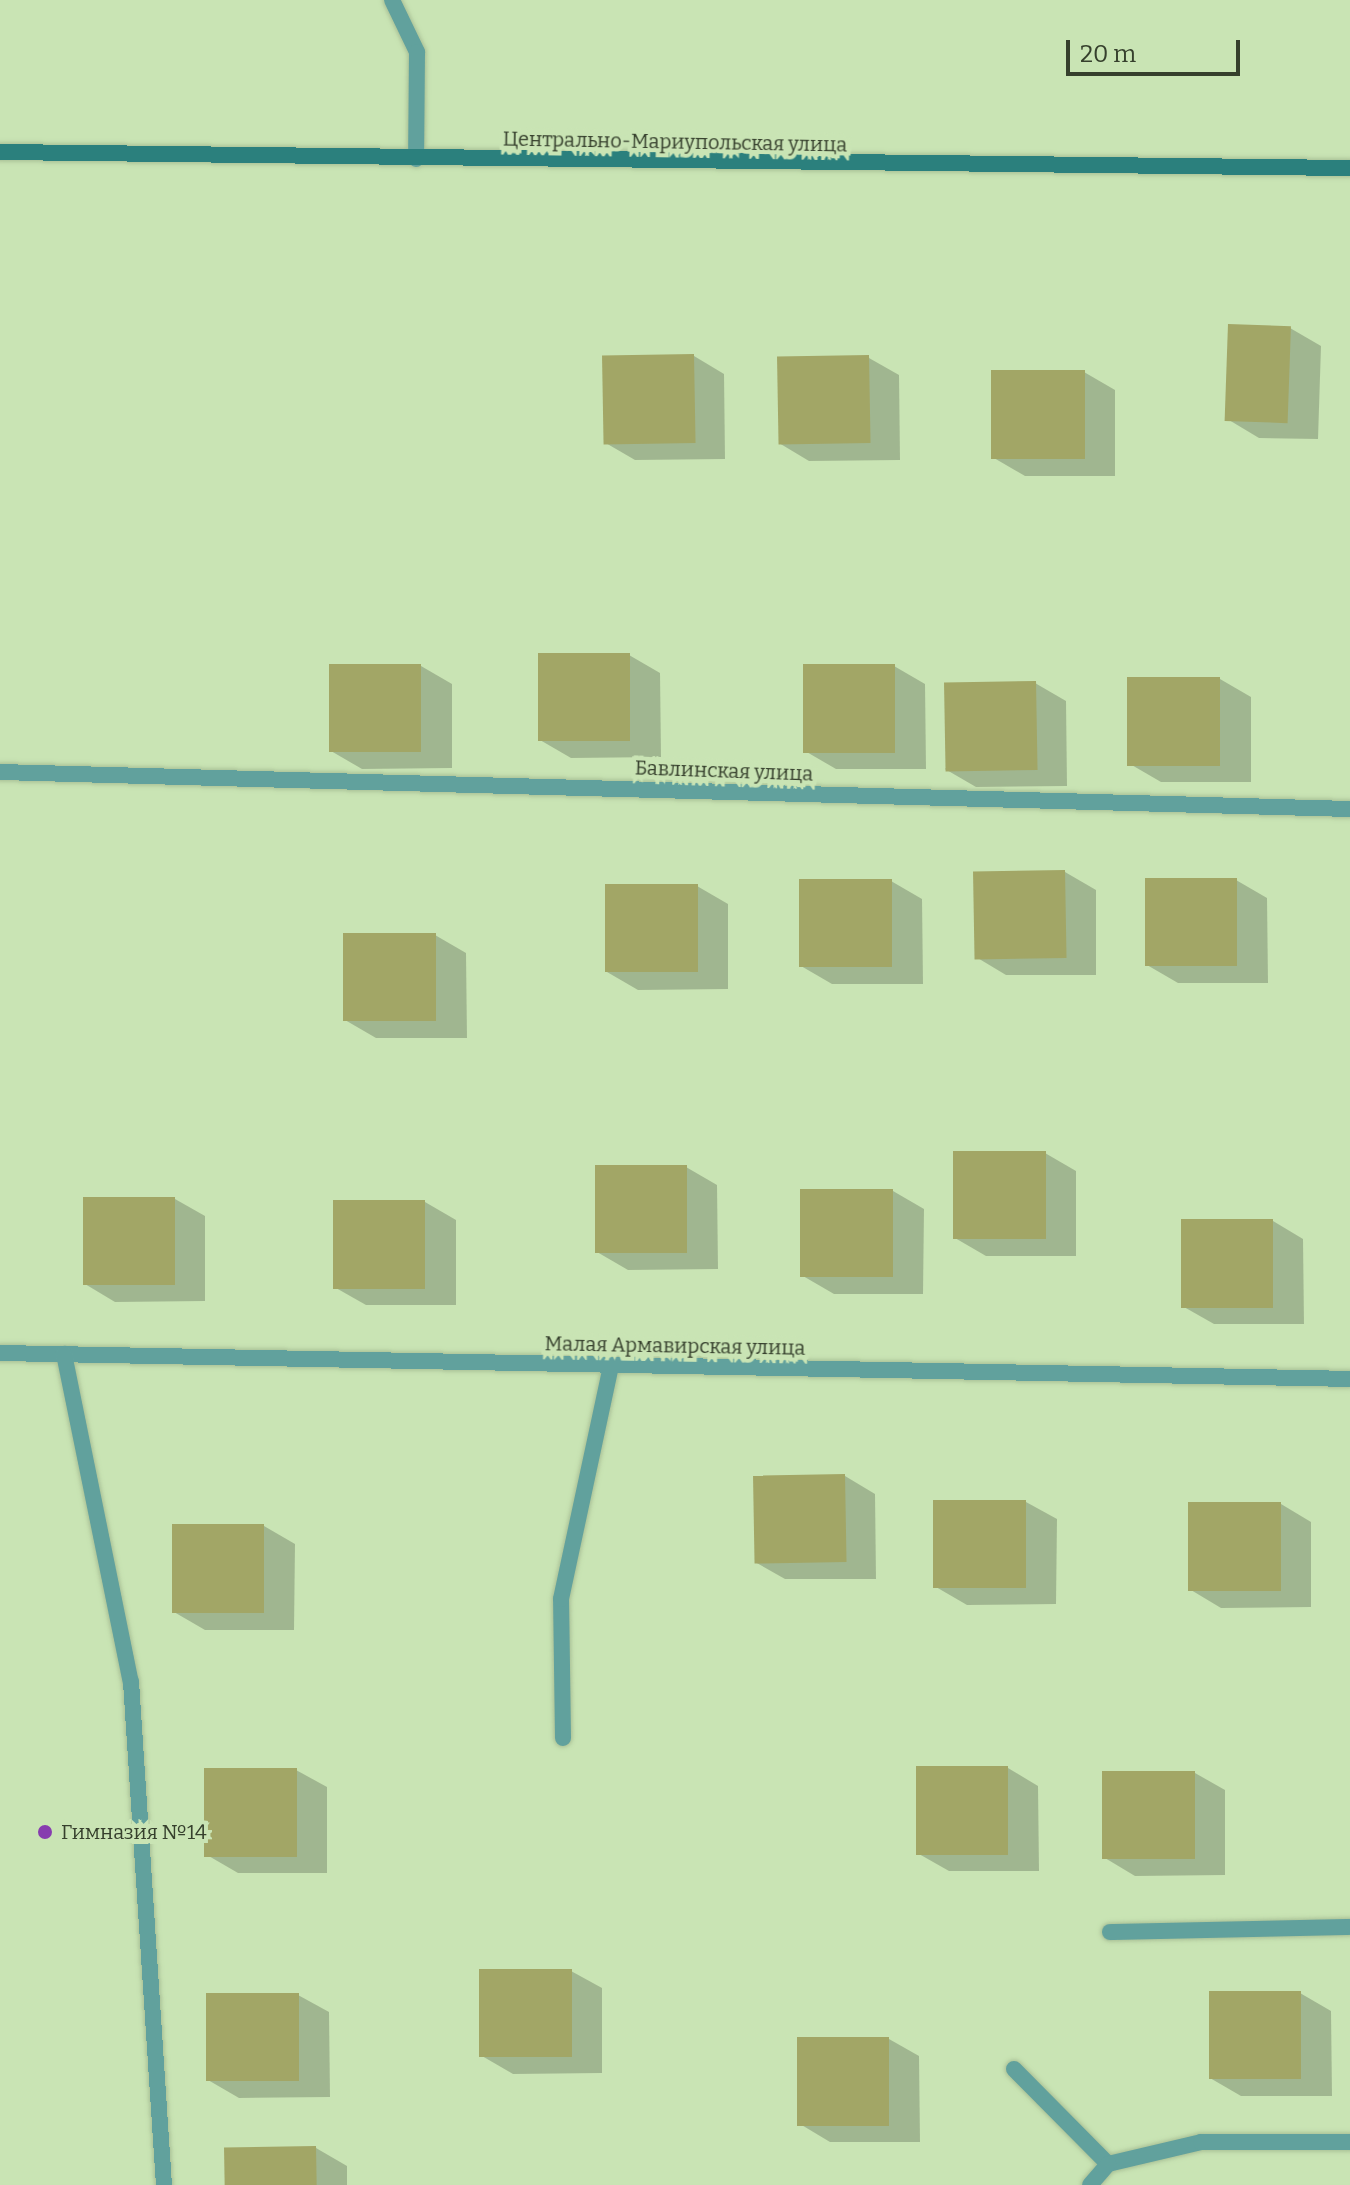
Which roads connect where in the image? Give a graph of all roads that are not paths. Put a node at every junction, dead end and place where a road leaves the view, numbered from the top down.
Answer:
1 (392, 0) edge
2 (0, 152) edge
3 (416, 159) junction
4 (1350, 168) edge
5 (0, 772) edge
6 (1350, 809) edge
7 (0, 1353) edge
8 (64, 1354) junction
9 (611, 1365) junction
10 (1350, 1379) edge
11 (563, 1738) dead end
12 (1350, 1927) edge
13 (1110, 1932) dead end
14 (1014, 2069) dead end
15 (1350, 2142) edge
16 (1108, 2164) junction
17 (164, 2185) edge
18 (1090, 2185) edge

1 - 3 street
2 - 3 street, Центрально-Мариупольская улица
3 - 4 street, Центрально-Мариупольская улица
5 - 6 street, Бавлинская улица
7 - 8 street, Малая Армавирская улица
8 - 9 street, Малая Армавирская улица
8 - 17 street
9 - 10 street, Малая Армавирская улица
9 - 11 street
12 - 13 street
14 - 16 street
15 - 16 street
16 - 18 street

